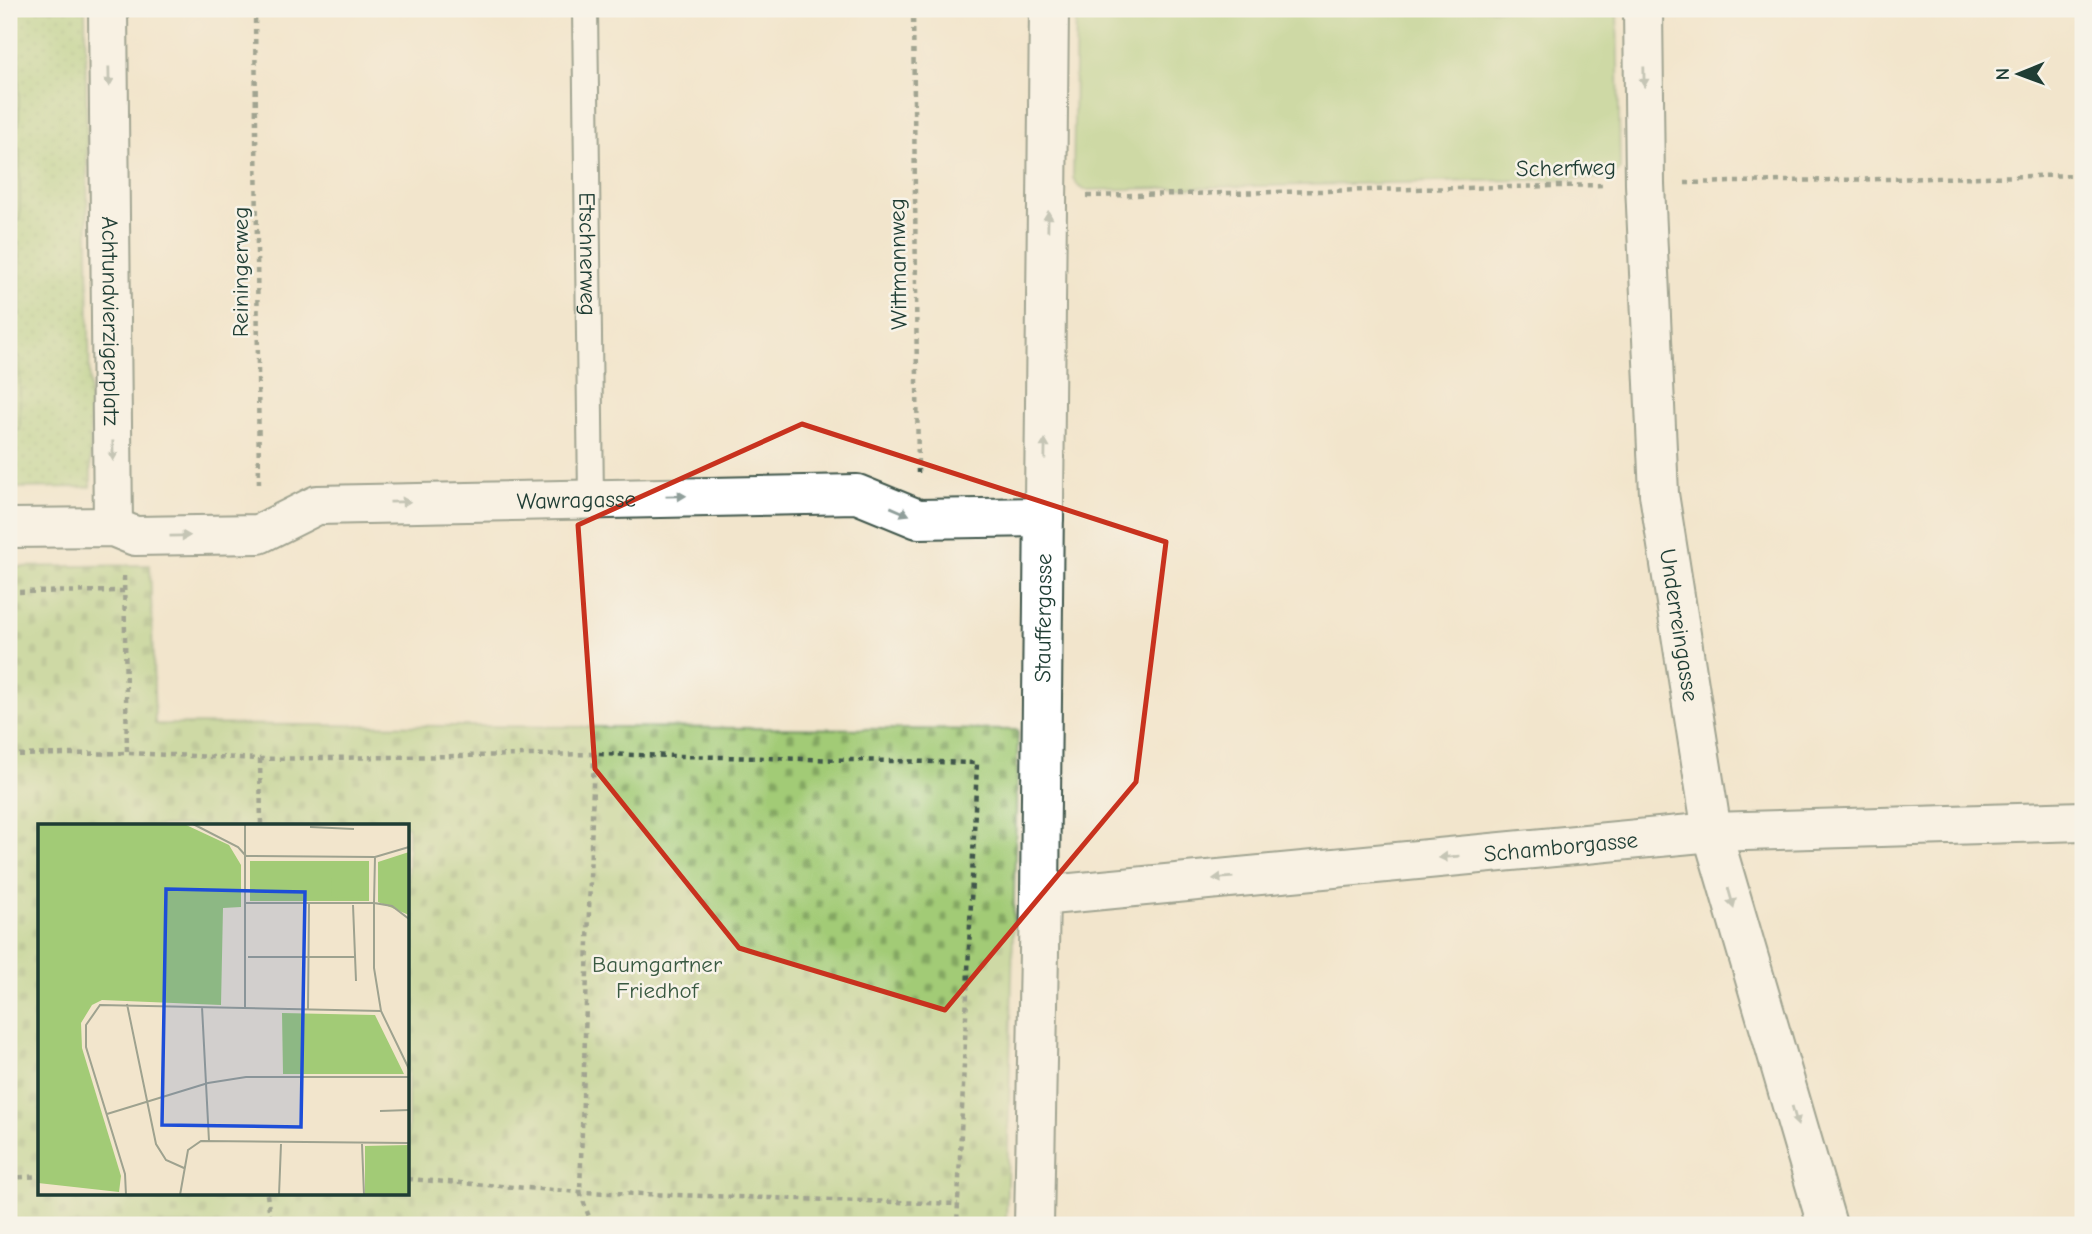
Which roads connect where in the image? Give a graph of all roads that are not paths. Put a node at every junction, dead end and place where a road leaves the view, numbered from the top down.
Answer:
1 (108, 9) edge
2 (585, 9) edge
3 (1049, 9) edge
4 (1643, 9) edge
5 (591, 498) junction
6 (1044, 517) junction
7 (113, 527) junction
8 (9, 528) edge
9 (2083, 821) edge
10 (1712, 832) junction
11 (1040, 896) junction
12 (1034, 1225) edge
13 (1827, 1225) edge

1 -> 7 street, Achtundvierzigerplatz
2 - 5 lane, Etschnerweg
6 -> 3 street, Stauffergasse
4 -> 10 street, Underreingasse
5 -> 6 street, Wawragasse
7 -> 5 street, Wawragasse
6 - 11 street, Stauffergasse
7 - 8 street
9 - 10 street, Schamborgasse
10 -> 11 street, Schamborgasse
10 -> 13 street, Underreingasse
11 - 12 street, Stauffergasse

